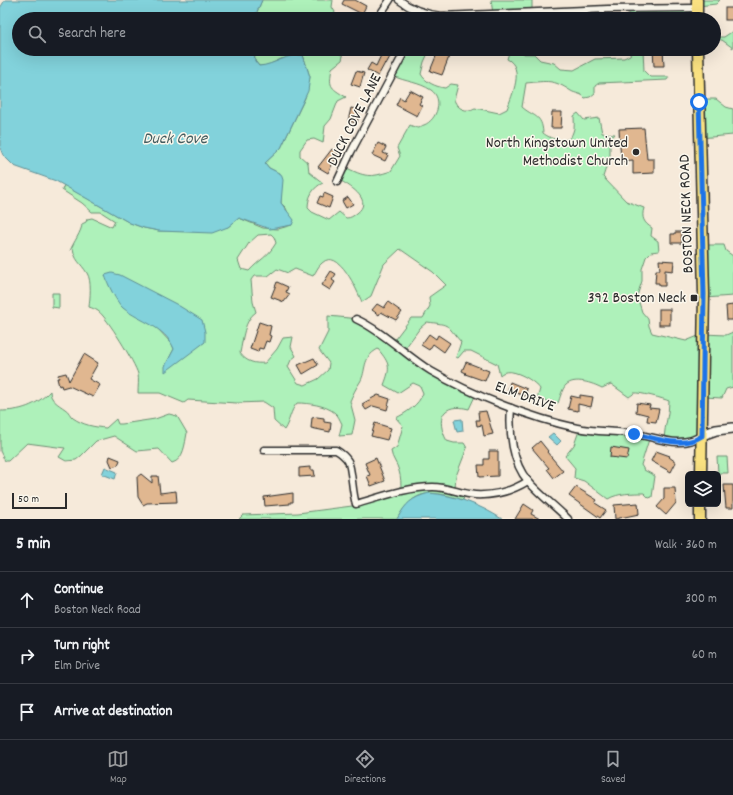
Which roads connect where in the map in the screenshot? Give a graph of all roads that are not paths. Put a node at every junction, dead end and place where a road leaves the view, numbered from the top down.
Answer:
1 (390, 0) edge
2 (399, 0) edge
3 (697, 4) edge
4 (382, 12) edge
5 (417, 12) edge
6 (536, 12) edge
7 (402, 56) edge
8 (698, 56) edge
9 (338, 182) dead end
10 (356, 319) dead end
11 (511, 408) junction
12 (733, 428) edge
13 (702, 436) junction
14 (264, 450) dead end
15 (701, 471) edge
16 (528, 481) junction
17 (700, 507) edge
18 (568, 519) edge
19 (700, 519) edge

1 - 4 street
2 - 5 street
3 - 6 street
7 - 9 street, DUCK COVE LANE
8 - 13 main road, BOSTON NECK ROAD
10 - 11 street, ELM DRIVE
11 - 13 street, ELM DRIVE
11 - 16 street
12 - 13 street
13 - 15 main road, BOSTON NECK ROAD
14 - 16 street
16 - 18 street
17 - 19 main road

